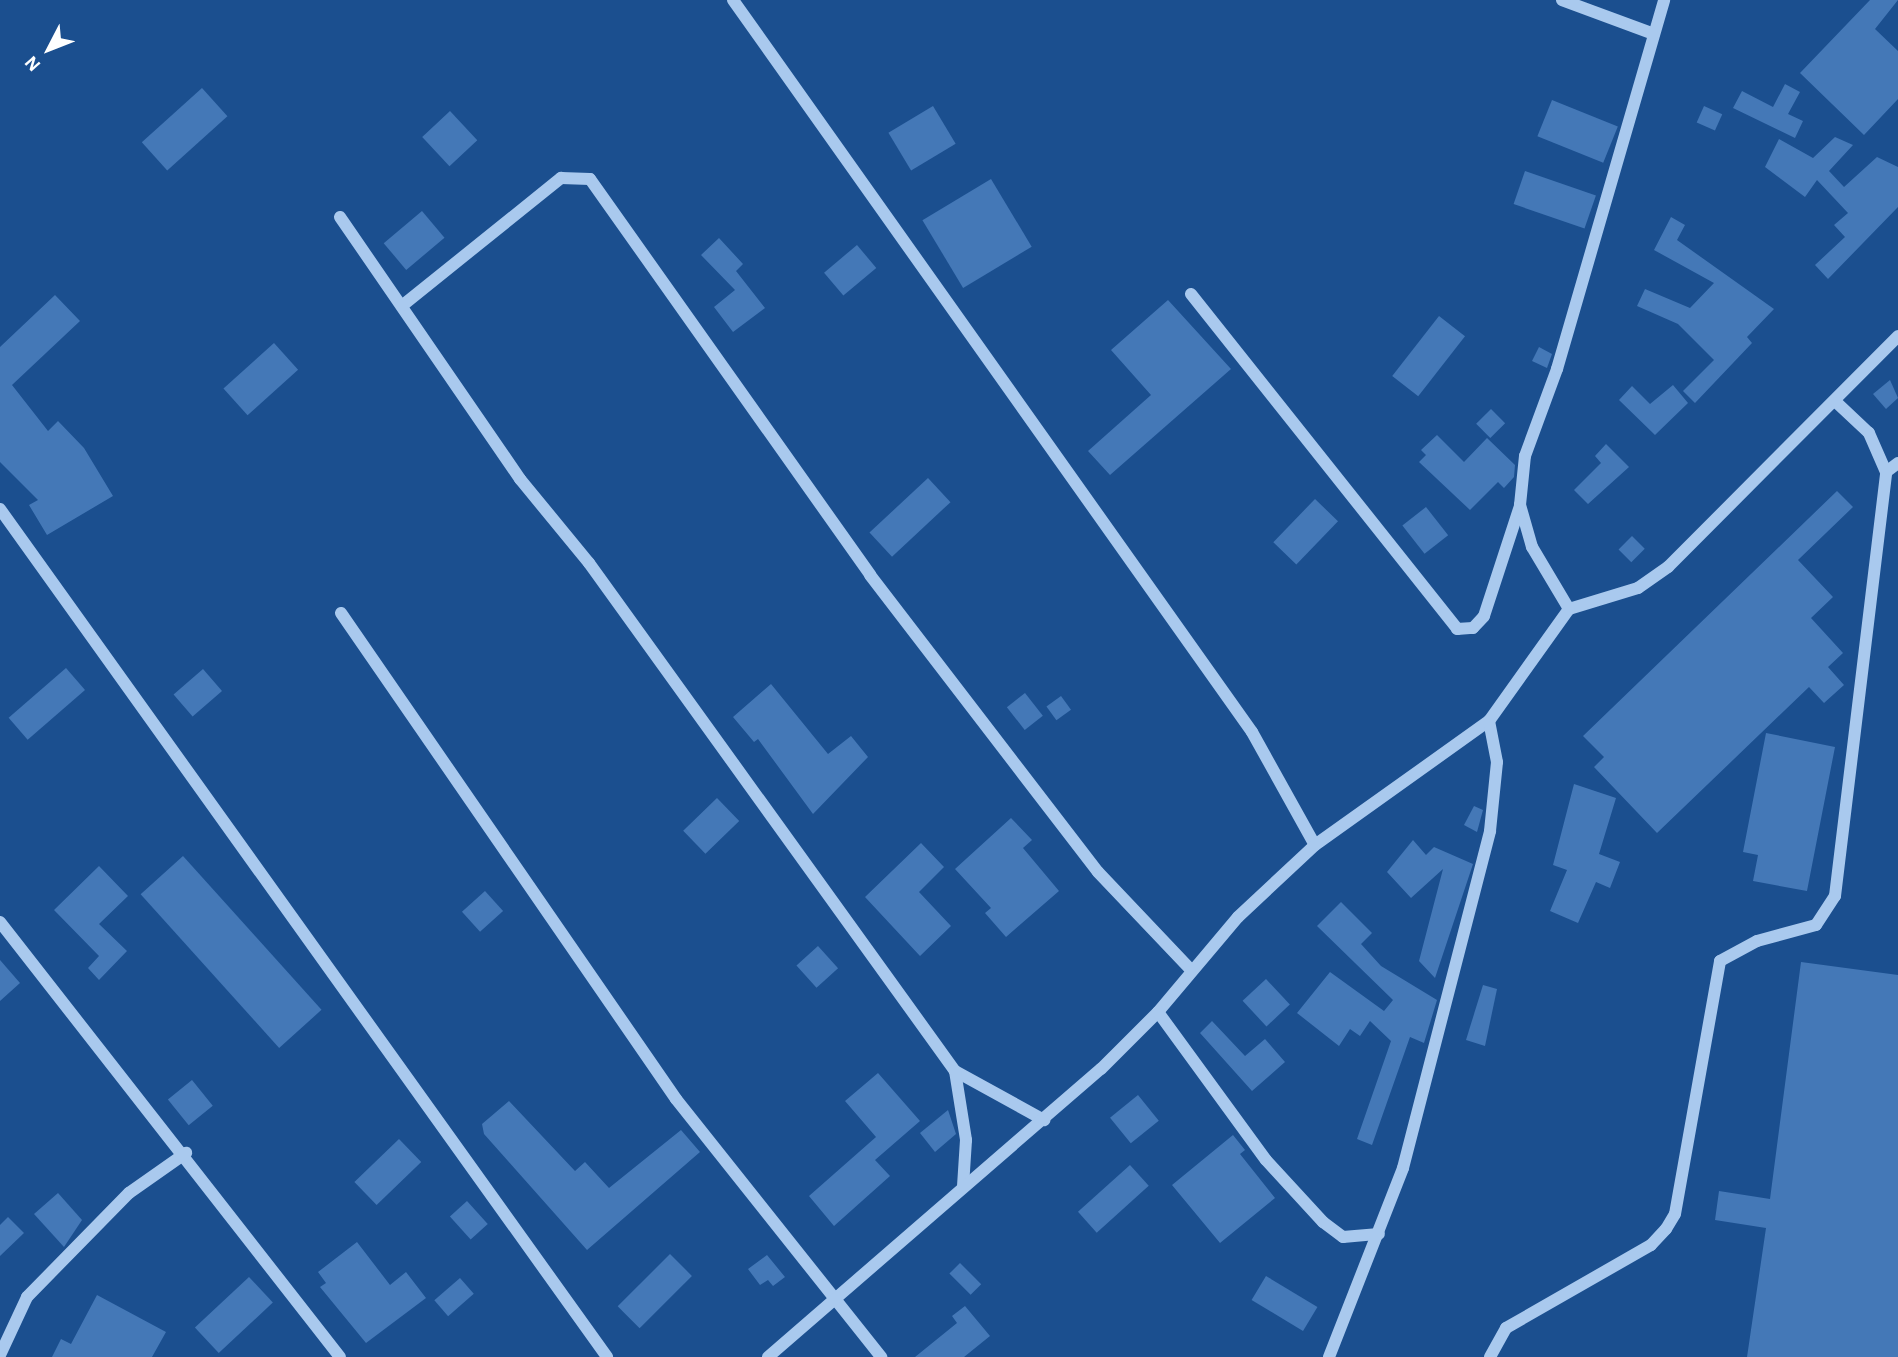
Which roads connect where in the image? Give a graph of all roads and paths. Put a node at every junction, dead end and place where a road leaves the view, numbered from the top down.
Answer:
1 (733, 0) edge
2 (1562, 0) edge
3 (1664, 0) edge
4 (1654, 34) junction
5 (340, 217) dead end
6 (1191, 294) dead end
7 (403, 305) junction
8 (1898, 335) edge
9 (1837, 404) junction
10 (1898, 463) edge
11 (1885, 472) junction
12 (1520, 505) junction
13 (0, 509) edge
14 (1569, 609) junction
15 (341, 613) dead end
16 (1489, 721) junction
17 (1315, 845) junction
18 (0, 922) edge
19 (1190, 969) junction
20 (1158, 1012) junction
21 (956, 1070) junction
22 (1044, 1120) junction
23 (186, 1153) junction
24 (962, 1186) junction
25 (1379, 1234) junction
26 (830, 1299) junction
27 (0, 1355) edge
28 (340, 1357) edge
29 (607, 1357) edge
30 (768, 1357) edge
31 (881, 1357) edge
32 (1329, 1357) edge
33 (1490, 1357) edge

1 - 17 street
2 - 4 street
3 - 4 street
4 - 12 street
5 - 7 street
6 - 12 street
7 - 19 street
7 - 21 street
8 - 9 street
9 - 11 street
9 - 14 street
10 - 11 street
11 - 33 street
12 - 14 street
13 - 29 street
14 - 16 street
15 - 26 street
16 - 17 street
16 - 25 street
17 - 19 street
18 - 23 street
19 - 20 street
20 - 22 street
20 - 25 street
21 - 22 street
21 - 24 street
22 - 24 street
23 - 27 street
23 - 28 street
24 - 26 street
25 - 32 street
26 - 30 street
26 - 31 street

